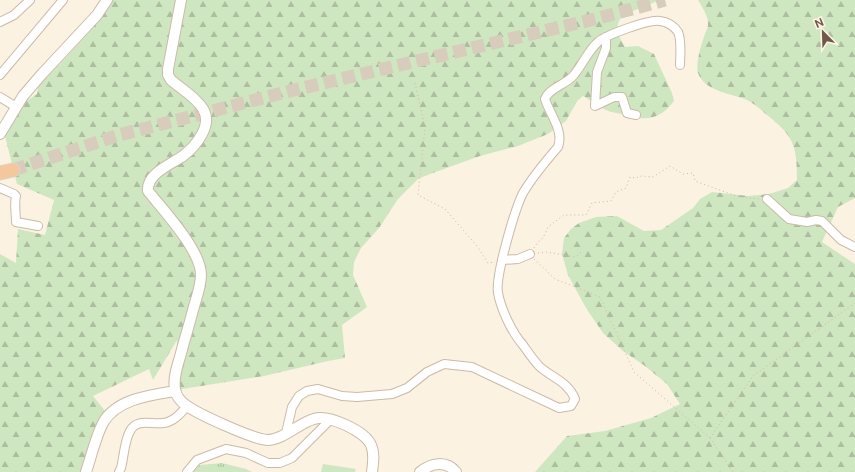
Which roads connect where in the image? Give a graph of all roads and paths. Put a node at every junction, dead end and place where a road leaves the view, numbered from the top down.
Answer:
1 (30, 0) edge
2 (63, 0) edge
3 (181, 0) edge
4 (105, 1) edge
5 (0, 22) edge
6 (606, 37) junction
7 (680, 65) dead end
8 (0, 75) edge
9 (415, 84) dead end
10 (0, 97) edge
11 (16, 107) junction
12 (636, 115) dead end
13 (0, 134) edge
14 (0, 188) edge
15 (767, 199) joint
16 (38, 226) dead end
17 (855, 247) edge
18 (582, 251) dead end
19 (530, 254) junction
20 (502, 260) junction
21 (855, 303) edge
22 (175, 390) junction
23 (187, 406) junction
24 (330, 420) junction
25 (286, 433) junction
26 (710, 438) junction
27 (86, 472) edge
28 (119, 472) edge
29 (187, 472) edge
30 (372, 472) edge
31 (420, 472) edge
32 (456, 472) edge
33 (733, 472) edge

1 - 5 street
2 - 8 street
3 - 22 street
4 - 11 street
6 - 7 street
6 - 12 street
6 - 20 street
9 - 20 path
10 - 11 street
11 - 13 street
14 - 16 street
15 - 17 street
15 - 19 path
18 - 19 path
19 - 20 street
19 - 26 path
20 - 25 street
21 - 26 path
22 - 23 street
22 - 27 street
23 - 25 street
23 - 28 street
24 - 25 street
24 - 29 street
24 - 30 street
26 - 33 path
31 - 32 street

